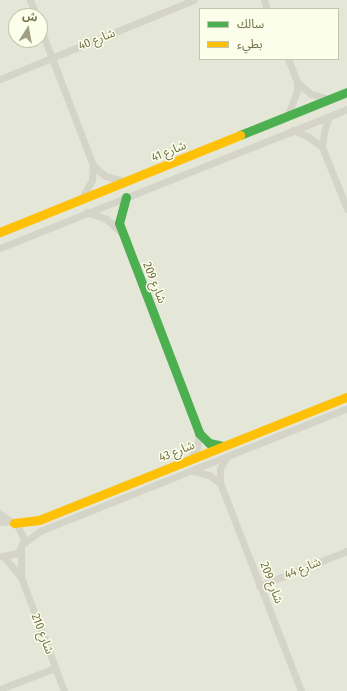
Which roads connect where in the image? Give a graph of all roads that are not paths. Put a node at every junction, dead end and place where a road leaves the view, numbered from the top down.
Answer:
1 (194, 0) edge
2 (48, 48) edge
3 (52, 58) junction
4 (288, 60) edge
5 (0, 80) edge
6 (297, 82) junction
7 (347, 92) edge
8 (330, 99) junction
9 (347, 109) edge
10 (329, 116) junction
11 (287, 117) junction
12 (293, 130) junction
13 (322, 147) junction
14 (93, 165) junction
15 (128, 181) junction
16 (126, 197) junction
17 (81, 200) junction
18 (347, 209) edge
19 (87, 212) junction
20 (121, 231) junction
21 (0, 232) edge
22 (0, 248) edge
23 (347, 397) edge
24 (347, 408) edge
25 (199, 433) junction
26 (223, 446) junction
27 (228, 456) junction
28 (190, 460) junction
29 (190, 471) junction
30 (220, 483) junction
31 (0, 514) edge
32 (0, 522) edge
33 (12, 522) junction
34 (22, 546) junction
35 (347, 552) edge
36 (2, 556) edge
37 (21, 577) junction
38 (259, 586) junction
39 (55, 668) junction
40 (0, 689) edge
41 (64, 691) edge
42 (300, 691) edge

1 - 3 street, شارع 40
2 - 3 street
3 - 5 street, شارع 40
3 - 14 street
4 - 6 street
6 - 8 street
6 - 11 street
7 - 8 street, شارع 41
8 - 11 street, شارع 41
9 - 10 street
10 - 12 street
10 - 13 street
11 - 15 street, شارع 41
12 - 13 street
12 - 16 street
13 - 18 street
14 - 15 street
14 - 17 street
15 - 17 street, شارع 41
16 - 19 street
16 - 20 street, شارع 209
17 - 21 street, شارع 41
19 - 20 street, شارع 209
19 - 22 street
20 - 25 street, شارع 209
23 - 26 street, شارع 43
24 - 27 street, شارع 43
25 - 26 street
25 - 28 street
26 - 28 street, شارع 43
27 - 29 street, شارع 43
27 - 30 street, شارع 209
28 - 33 street, شارع 43
29 - 30 street
29 - 34 street, شارع 43
30 - 38 street, شارع 209
31 - 33 street
32 - 33 street
33 - 34 street
34 - 36 street, شارع 43
34 - 37 street, شارع 210
35 - 38 street, شارع 44
36 - 37 street, شارع 210
37 - 39 street, شارع 210
38 - 42 street, شارع 209
39 - 40 street
39 - 41 street, شارع 210

